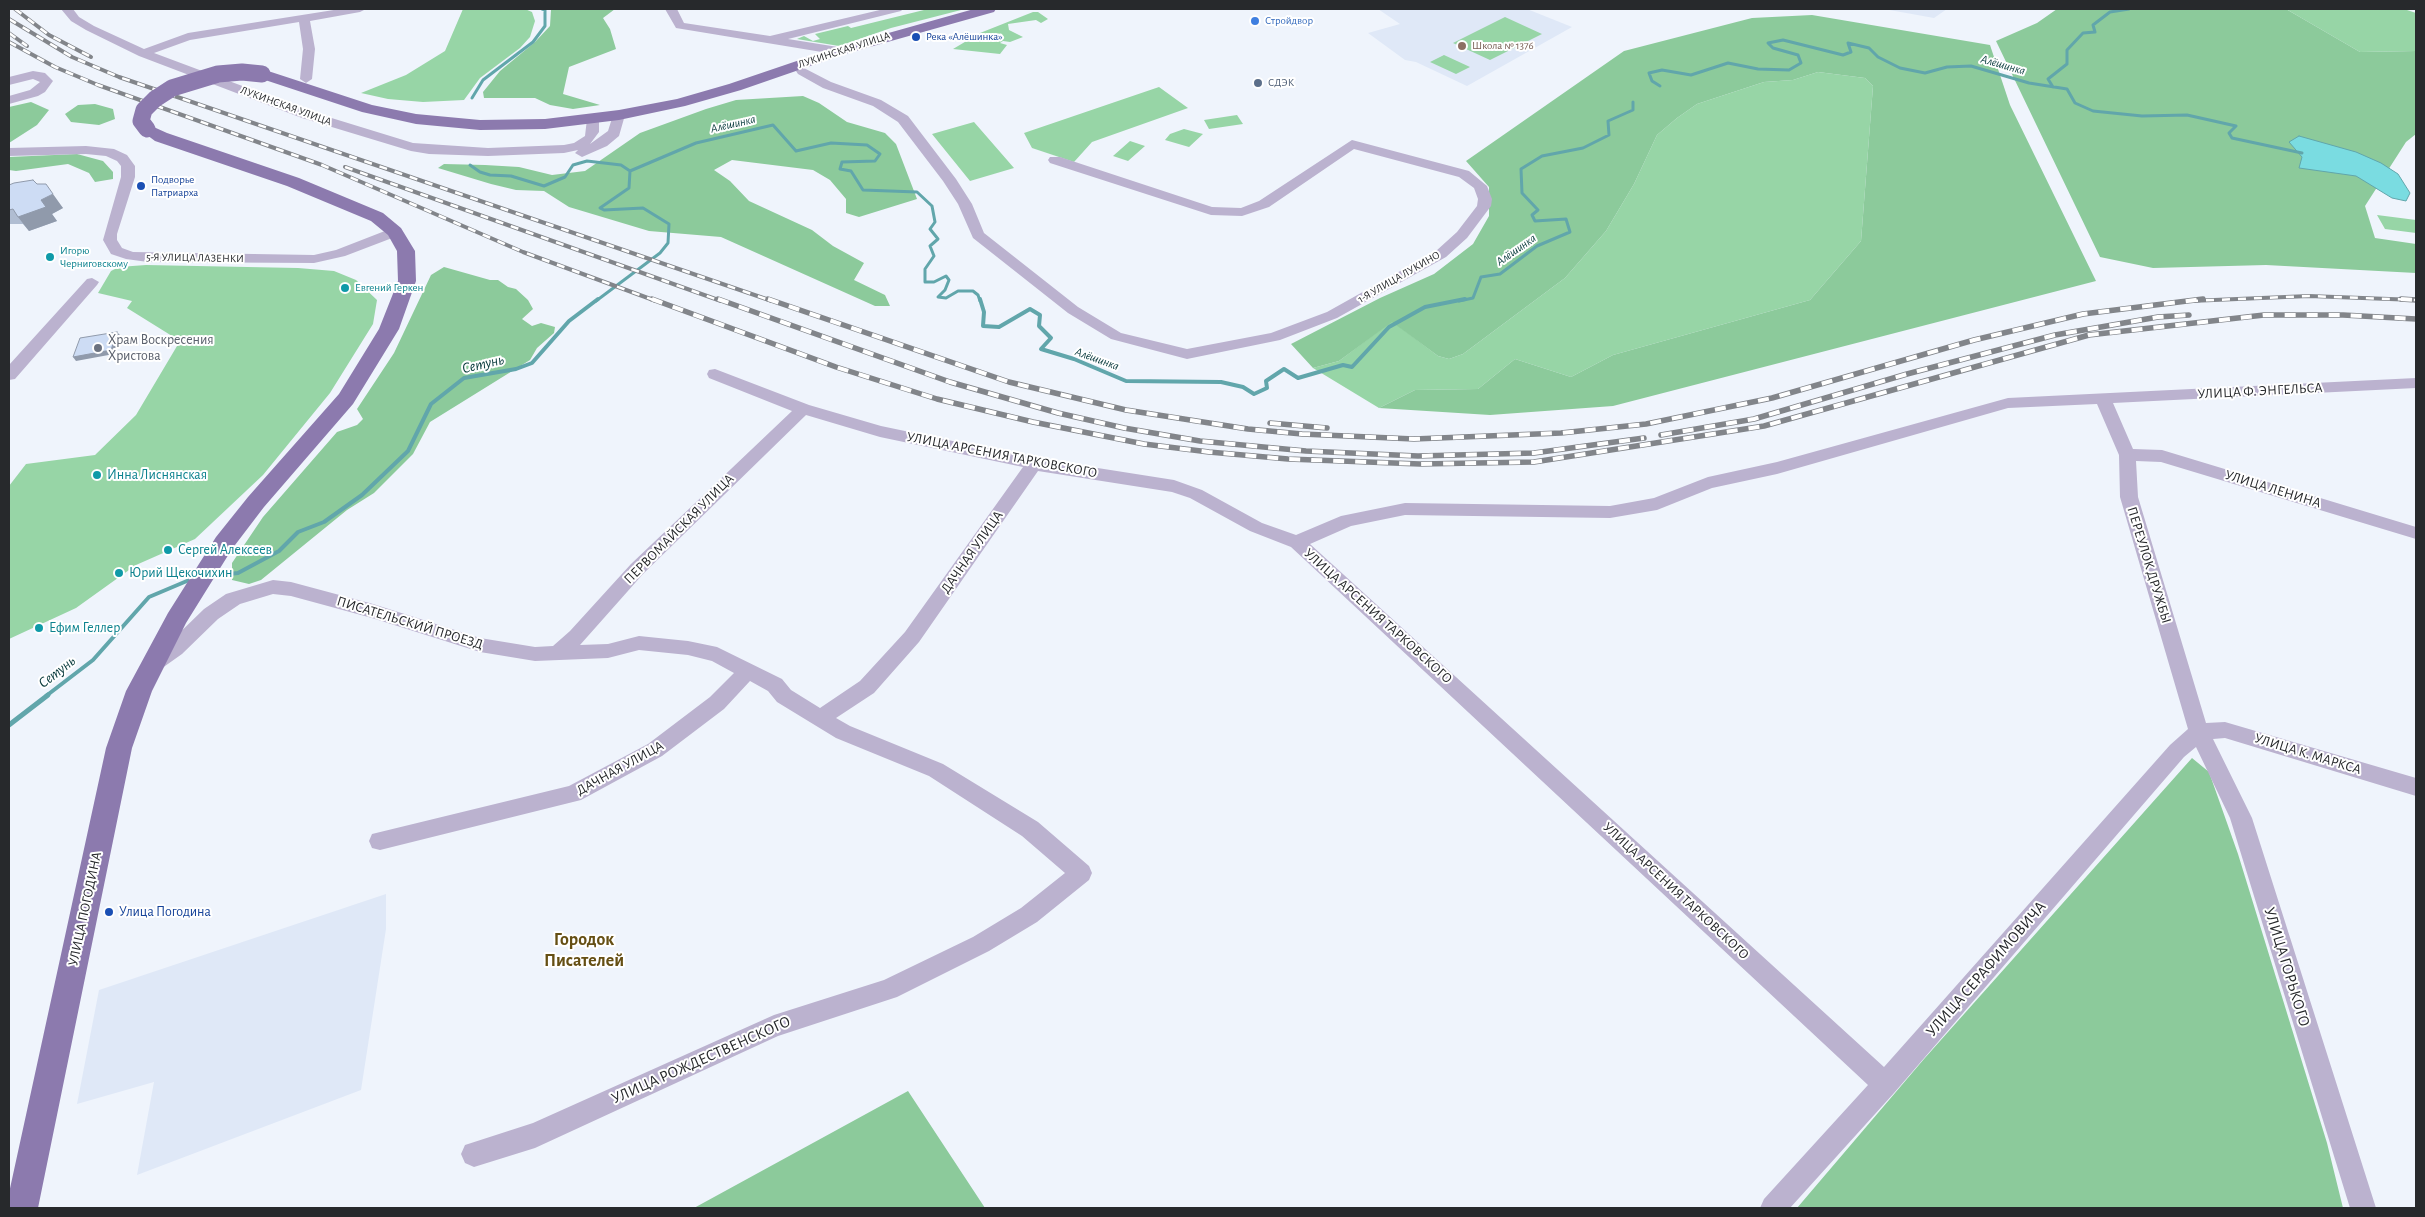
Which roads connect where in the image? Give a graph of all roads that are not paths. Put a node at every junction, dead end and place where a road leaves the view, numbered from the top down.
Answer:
1 (66, 9) edge
2 (360, 9) edge
3 (670, 9) edge
4 (897, 9) edge
5 (989, 9) edge
6 (304, 18) junction
7 (770, 40) junction
8 (803, 46) junction
9 (840, 51) junction
10 (143, 53) junction
11 (806, 66) junction
12 (306, 79) dead end
13 (9, 80) edge
14 (9, 100) edge
15 (618, 115) junction
16 (593, 119) junction
17 (9, 152) edge
18 (521, 152) junction
19 (1055, 160) dead end
20 (965, 204) joint
21 (395, 232) junction
22 (92, 282) dead end
23 (715, 374) dead end
24 (9, 375) edge
25 (2416, 383) edge
26 (2103, 399) junction
27 (802, 409) junction
28 (2127, 455) junction
29 (1034, 464) junction
30 (2416, 533) edge
31 (1297, 542) junction
32 (560, 652) junction
33 (150, 667) junction
34 (748, 670) junction
35 (820, 718) junction
36 (2200, 732) junction
37 (2416, 787) edge
38 (380, 841) dead end
39 (1081, 873) joint
40 (1885, 1084) junction
41 (474, 1154) dead end
42 (22, 1208) edge
43 (1773, 1208) edge
44 (2363, 1208) edge

1 - 10 street, ЛУКИНСКАЯ УЛИЦА
2 - 6 street
3 - 7 street
4 - 7 street
5 - 9 main road, ЛУКИНСКАЯ УЛИЦА
6 - 10 street
6 - 12 street
7 - 8 street
8 - 9 street
8 - 11 street
9 - 11 main road, ЛУКИНСКАЯ УЛИЦА
10 - 18 street, ЛУКИНСКАЯ УЛИЦА
11 - 15 main road, ЛУКИНСКАЯ УЛИЦА
11 - 20 street
13 - 14 street
15 - 16 main road, ЛУКИНСКАЯ УЛИЦА
15 - 18 street, ЛУКИНСКАЯ УЛИЦА
16 - 18 street, ЛУКИНСКАЯ УЛИЦА
16 - 21 main road, ЛУКИНСКАЯ УЛИЦА, bridge
17 - 21 street, 5-Я УЛИЦА ЛАЗЕНКИ
19 - 20 street, 1-Я УЛИЦА ЛУКИНО
21 - 33 main road, УЛИЦА ПОГОДИНА
22 - 24 street
23 - 27 street, УЛИЦА АРСЕНИЯ ТАРКОВСКОГО
25 - 26 street, УЛИЦА Ф. ЭНГЕЛЬСА
26 - 28 street, ПЕРЕУЛОК ДРУЖБЫ
26 - 31 street, УЛИЦА Ф. ЭНГЕЛЬСА
27 - 29 street, УЛИЦА АРСЕНИЯ ТАРКОВСКОГО
27 - 32 street, ПЕРВОМАЙСКАЯ УЛИЦА
28 - 30 street, УЛИЦА ЛЕНИНА
28 - 36 street, ПЕРЕУЛОК ДРУЖБЫ
29 - 31 street, УЛИЦА АРСЕНИЯ ТАРКОВСКОГО
29 - 35 street, ДАЧНАЯ УЛИЦА
31 - 40 street, УЛИЦА АРСЕНИЯ ТАРКОВСКОГО
32 - 33 street, ПИСАТЕЛЬСКИЙ ПРОЕЗД
32 - 34 street, ПИСАТЕЛЬСКИЙ ПРОЕЗД
33 - 42 main road, УЛИЦА ПОГОДИНА
34 - 35 street, ПИСАТЕЛЬСКИЙ ПРОЕЗД
34 - 38 street, ДАЧНАЯ УЛИЦА
35 - 39 street, ПИСАТЕЛЬСКИЙ ПРОЕЗД
36 - 37 street, УЛИЦА К. МАРКСА
36 - 40 street, УЛИЦА СЕРАФИМОВИЧА
36 - 44 street, УЛИЦА ГОРЬКОГО
39 - 41 street, УЛИЦА РОЖДЕСТВЕНСКОГО
40 - 43 street, УЛИЦА СЕРАФИМОВИЧА

